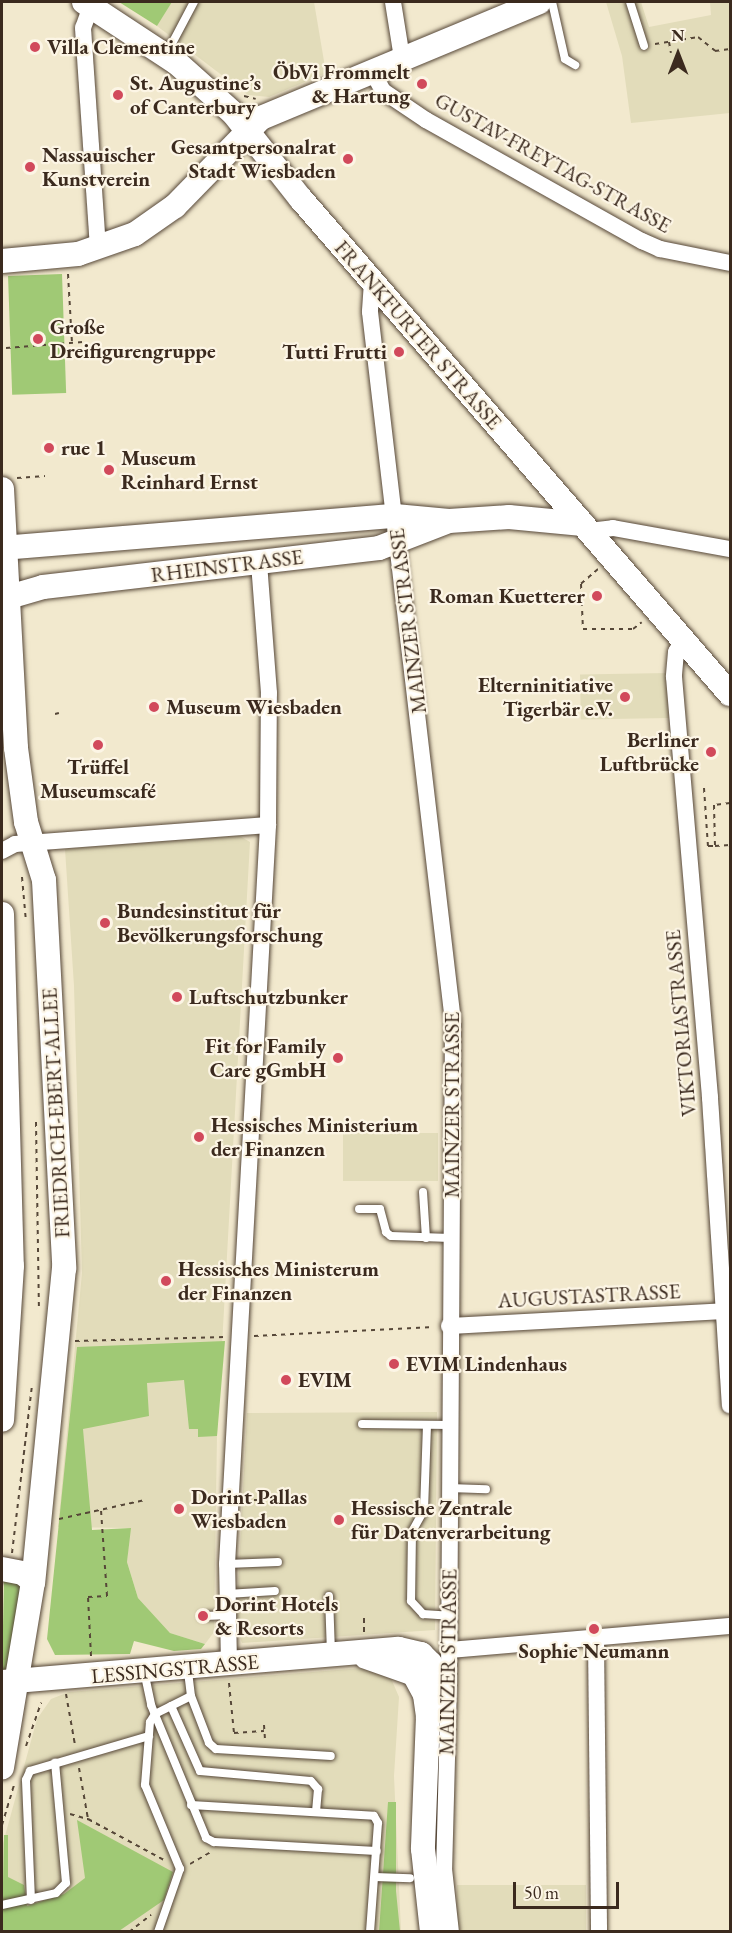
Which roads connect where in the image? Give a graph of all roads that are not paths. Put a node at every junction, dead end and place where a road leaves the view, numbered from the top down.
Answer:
1 (194, 2) edge
2 (393, 2) edge
3 (539, 2) edge
4 (552, 2) edge
5 (630, 2) edge
6 (87, 4) edge
7 (644, 46) road end
8 (166, 56) junction
9 (402, 58) junction
10 (575, 65) dead end
11 (372, 71) junction
12 (247, 129) junction
13 (98, 248) junction
14 (2, 261) edge
15 (730, 263) edge
16 (372, 282) junction
17 (9, 484) edge
18 (562, 500) junction
19 (395, 516) junction
20 (508, 517) junction
21 (449, 521) junction
22 (586, 528) junction
23 (192, 532) junction
24 (399, 543) junction
25 (4, 547) edge
26 (730, 549) edge
27 (259, 563) junction
28 (195, 570) junction
29 (5, 598) edge
30 (683, 640) junction
31 (730, 694) edge
32 (267, 825) junction
33 (34, 843) junction
34 (2, 851) edge
35 (2, 914) edge
36 (423, 1192) dead end
37 (359, 1209) dead end
38 (7, 1213) edge
39 (426, 1238) junction
40 (451, 1238) junction
41 (728, 1311) edge
42 (449, 1326) junction
43 (730, 1405) edge
44 (2, 1420) edge
45 (362, 1424) dead end
46 (427, 1425) junction
47 (450, 1425) junction
48 (449, 1488) junction
49 (486, 1489) dead end
50 (278, 1562) dead end
51 (227, 1564) junction
52 (2, 1569) edge
53 (33, 1582) junction
54 (275, 1591) dead end
55 (226, 1594) junction
56 (329, 1596) dead end
57 (226, 1615) junction
58 (203, 1616) dead end
59 (449, 1616) junction
60 (730, 1626) edge
61 (27, 1631) junction
62 (596, 1640) junction
63 (449, 1650) junction
64 (340, 1655) junction
65 (188, 1667) junction
66 (229, 1670) junction
67 (144, 1671) junction
68 (405, 1672) junction
69 (63, 1679) junction
70 (10, 1681) edge
71 (191, 1696) junction
72 (171, 1706) junction
73 (155, 1714) junction
74 (429, 1716) junction
75 (10, 1731) junction
76 (148, 1736) junction
77 (331, 1756) dead end
78 (55, 1763) junction
79 (2, 1767) edge
80 (191, 1805) junction
81 (316, 1812) junction
82 (377, 1851) junction
83 (375, 1878) junction
84 (410, 1878) junction
85 (31, 1900) junction
86 (2, 1905) edge
87 (599, 1929) edge
88 (158, 1932) edge
89 (370, 1932) edge
90 (415, 1932) edge
91 (432, 1932) edge
92 (451, 1932) edge

1 - 8 lane
2 - 9 street
3 - 9 street
4 - 10 lane
5 - 7 lane
6 - 8 street, FRANKFURTER STRASSE
6 - 13 street
8 - 12 street, FRANKFURTER STRASSE
9 - 11 street
11 - 12 street
11 - 15 street, GUSTAV-FREYTAG-STRASSE
12 - 13 street
12 - 16 street, FRANKFURTER STRASSE
13 - 14 street
16 - 18 street, FRANKFURTER STRASSE
16 - 19 street, MAINZER STRASSE
17 - 25 street, FRIEDRICH-EBERT-ALLEE
18 - 20 street
18 - 22 street, FRANKFURTER STRASSE
19 - 21 street, RHEINSTRASSE
19 - 23 street, RHEINSTRASSE
19 - 24 street, MAINZER STRASSE
20 - 21 street, RHEINSTRASSE
20 - 22 street
21 - 24 street, RHEINSTRASSE
22 - 26 street
22 - 30 street, FRANKFURTER STRASSE
23 - 25 street, RHEINSTRASSE
23 - 28 street
24 - 27 street, RHEINSTRASSE
24 - 40 street, MAINZER STRASSE
25 - 29 street, FRIEDRICH-EBERT-ALLEE
27 - 28 street, RHEINSTRASSE
27 - 32 street
28 - 29 street, RHEINSTRASSE
29 - 33 street, FRIEDRICH-EBERT-ALLEE
30 - 31 street, FRANKFURTER STRASSE
30 - 41 street, VIKTORIASTRASSE
32 - 33 street
32 - 51 street
33 - 34 street
33 - 53 street, FRIEDRICH-EBERT-ALLEE
35 - 38 street
36 - 39 lane
37 - 39 lane
38 - 44 street
39 - 40 lane
40 - 42 street, MAINZER STRASSE
41 - 42 street, AUGUSTASTRASSE
41 - 43 street, VIKTORIASTRASSE
42 - 47 street, MAINZER STRASSE
45 - 46 lane
46 - 47 lane
46 - 59 lane
47 - 48 street, MAINZER STRASSE
48 - 49 lane
48 - 59 street, MAINZER STRASSE
50 - 51 lane
51 - 55 street
52 - 53 street
53 - 61 street, FRIEDRICH-EBERT-ALLEE
54 - 55 lane
55 - 57 street
56 - 64 lane
57 - 58 lane
57 - 66 street
59 - 63 street, MAINZER STRASSE
60 - 62 street
61 - 69 street, FRIEDRICH-EBERT-ALLEE
61 - 70 street, FRIEDRICH-EBERT-ALLEE
62 - 63 street
62 - 87 street
63 - 92 street, MAINZER STRASSE
64 - 66 street, LESSINGSTRASSE
64 - 68 street, LESSINGSTRASSE
64 - 74 street, LESSINGSTRASSE
65 - 66 street, LESSINGSTRASSE
65 - 67 street, LESSINGSTRASSE
65 - 71 lane
67 - 69 street, LESSINGSTRASSE
67 - 73 lane
68 - 74 street, MAINZER STRASSE
68 - 84 street, MAINZER STRASSE
69 - 70 street, LESSINGSTRASSE
69 - 75 street
70 - 75 street, FRIEDRICH-EBERT-ALLEE
71 - 72 lane
71 - 77 lane
72 - 73 lane
72 - 81 lane
73 - 76 lane
73 - 80 lane
74 - 91 street, MAINZER STRASSE
75 - 79 street, FRIEDRICH-EBERT-ALLEE
76 - 78 lane
76 - 88 lane
78 - 85 lane
78 - 85 lane
80 - 81 lane
80 - 82 lane
81 - 82 lane
82 - 83 lane
83 - 84 lane
83 - 89 lane
84 - 90 street, MAINZER STRASSE
85 - 86 lane

